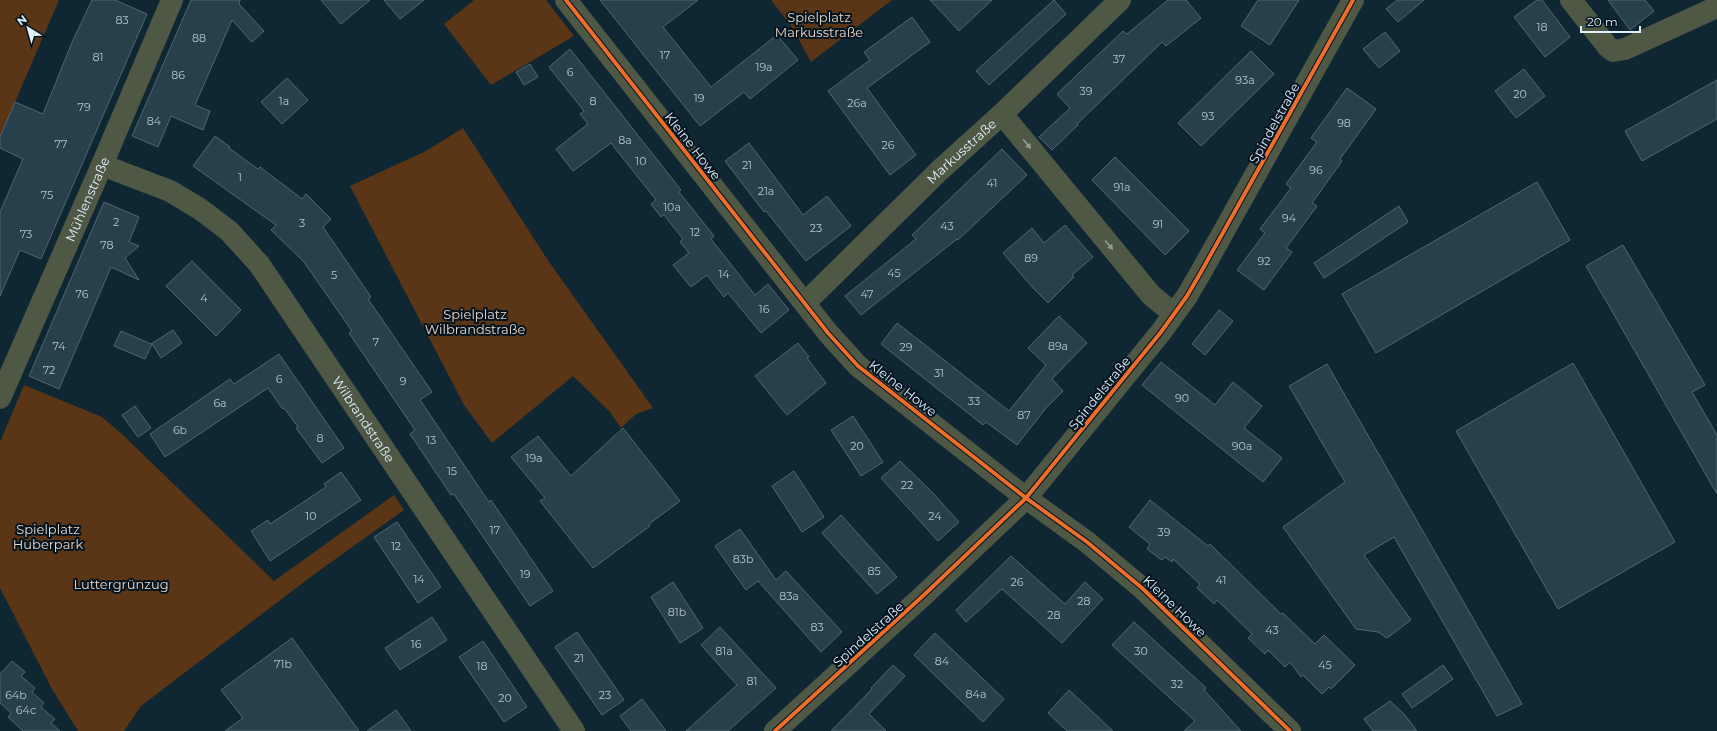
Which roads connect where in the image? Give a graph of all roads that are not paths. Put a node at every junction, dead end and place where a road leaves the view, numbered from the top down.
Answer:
1 (172, 0) edge
2 (566, 0) edge
3 (1120, 0) edge
4 (1353, 0) edge
5 (1572, 0) edge
6 (1717, 7) edge
7 (1002, 114) junction
8 (102, 165) junction
9 (805, 303) junction
10 (1174, 314) junction
11 (0, 398) edge
12 (1026, 498) junction
13 (574, 731) edge
14 (775, 731) edge
15 (1290, 731) edge

1 - 8 street, Mühlenstraße
2 - 9 street, Kleine Howe
3 - 7 street, Markusstraße
4 - 10 street, Spindelstraße
5 - 6 street
7 - 9 street, Markusstraße
7 -> 10 street
8 - 11 street, Mühlenstraße
8 - 13 street, Wilbrandstraße
9 - 12 street, Kleine Howe
10 - 12 street, Spindelstraße
12 - 14 street, Spindelstraße
12 - 15 street, Kleine Howe

